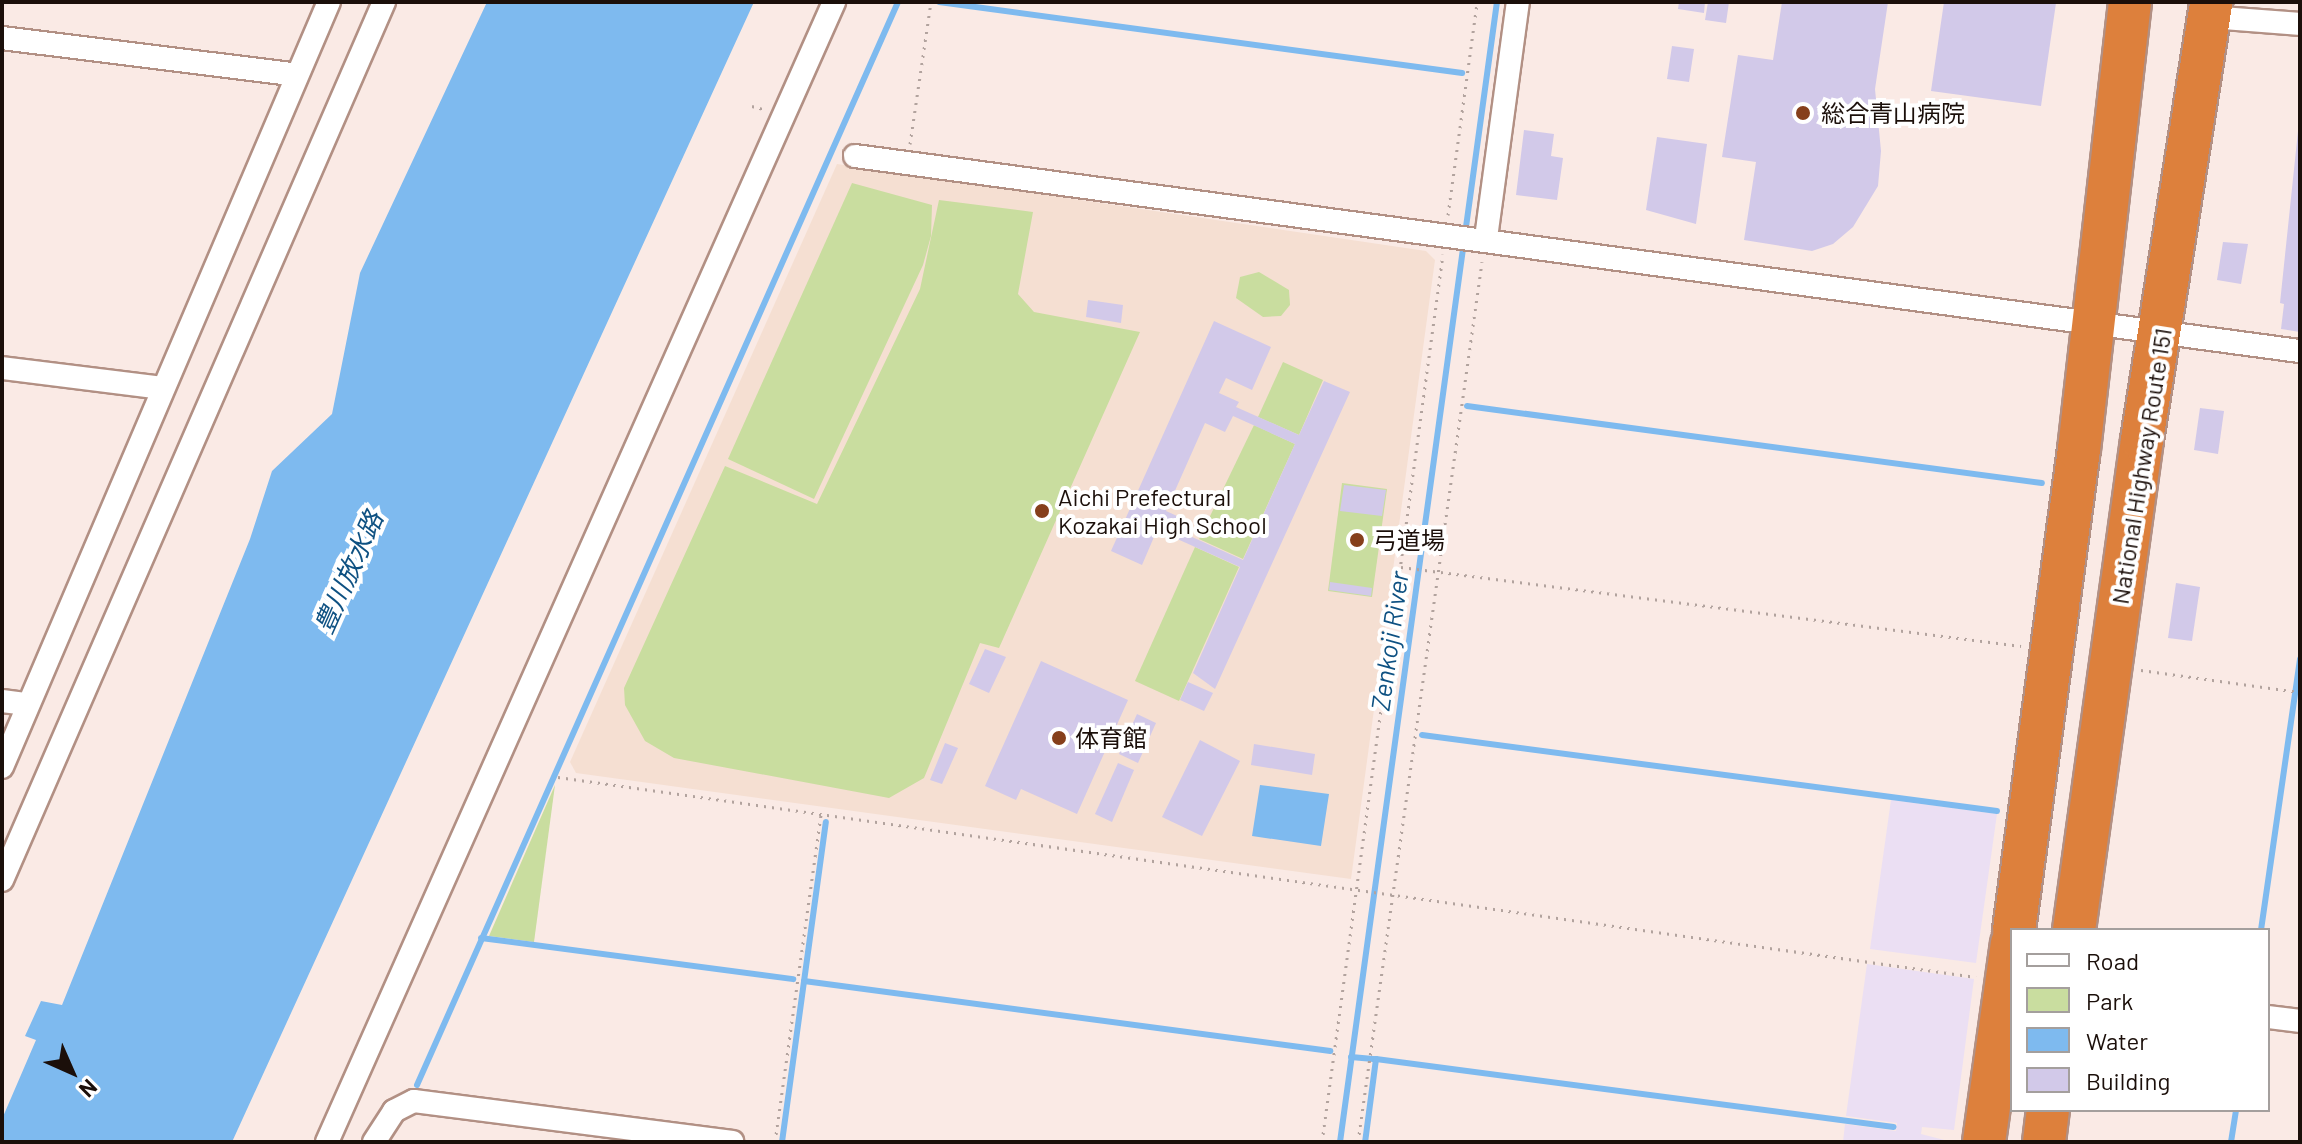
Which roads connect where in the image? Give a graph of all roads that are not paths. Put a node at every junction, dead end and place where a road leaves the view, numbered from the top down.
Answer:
1 (329, 2) edge
2 (384, 2) edge
3 (834, 2) edge
4 (1518, 2) edge
5 (2130, 2) edge
6 (2210, 10) edge
7 (2300, 24) edge
8 (2, 38) edge
9 (297, 75) junction
10 (855, 156) dead end
11 (1464, 236) junction
12 (2090, 322) junction
13 (2162, 332) junction
14 (2300, 351) edge
15 (2, 368) edge
16 (162, 388) junction
17 (2, 701) edge
18 (25, 704) junction
19 (2, 767) edge
20 (2, 880) edge
21 (2014, 928) edge
22 (2074, 928) edge
23 (2010, 962) edge
24 (2270, 1017) edge
25 (2300, 1021) edge
26 (2048, 1112) edge
27 (327, 1142) edge
28 (374, 1142) edge
29 (732, 1142) edge
30 (1984, 1142) edge
31 (2044, 1142) edge

1 - 9 street
2 - 20 street
3 - 27 street
4 - 11 street
5 - 12 highway
6 - 7 street
6 - 13 highway, National Highway Route 151
8 - 9 street
9 - 16 street
10 - 11 street
11 - 12 street
12 - 13 street
12 - 21 highway
13 - 14 street
13 - 22 highway, National Highway Route 151
15 - 16 street
16 - 18 street
17 - 18 street
18 - 19 street
23 - 30 highway
24 - 25 street
26 - 31 highway
28 - 29 street

